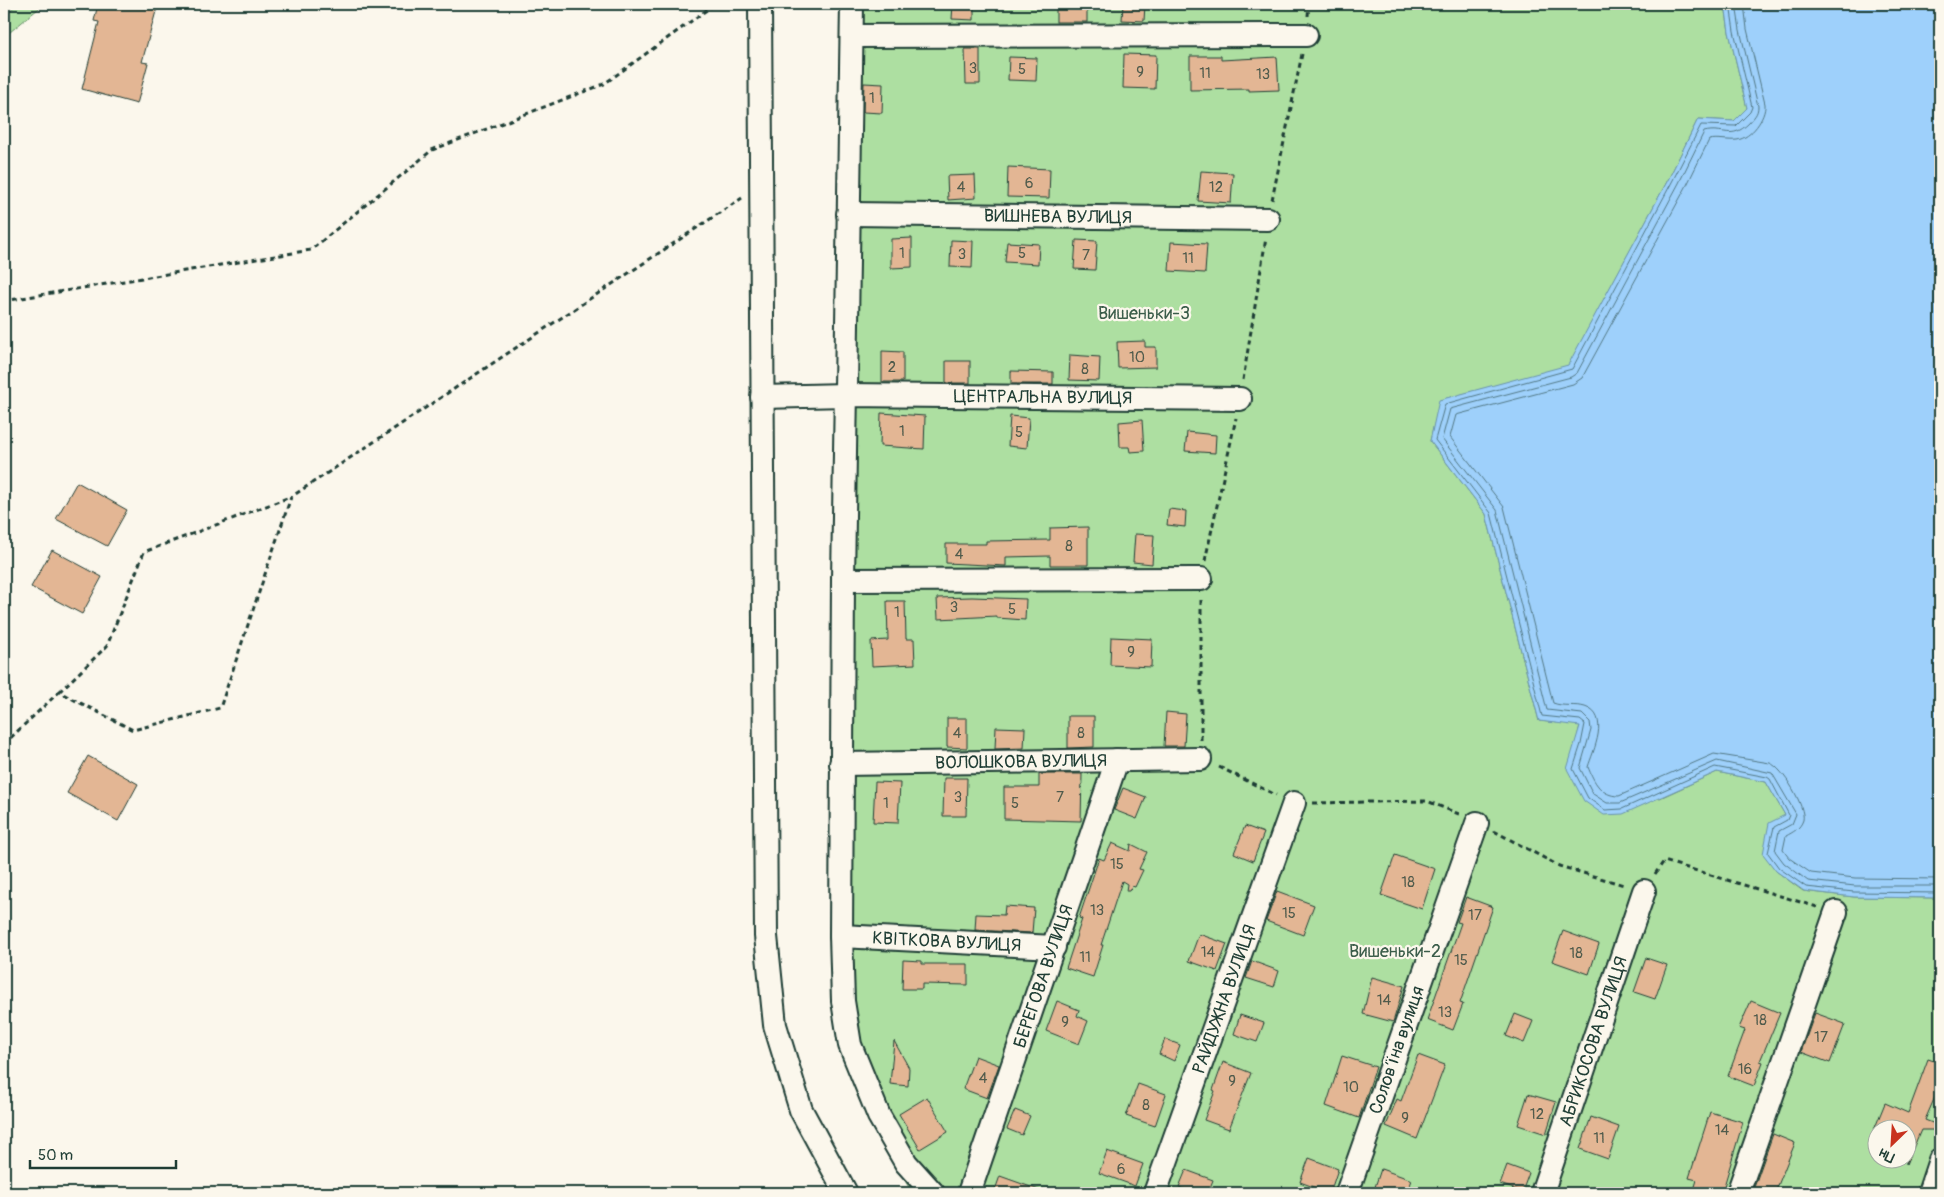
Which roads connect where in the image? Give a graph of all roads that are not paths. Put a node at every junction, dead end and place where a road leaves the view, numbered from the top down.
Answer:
1 (760, 4) edge
2 (852, 4) edge
3 (1306, 35) road end
4 (852, 36) junction
5 (848, 214) junction
6 (1268, 219) road end
7 (846, 396) junction
8 (762, 397) junction
9 (1240, 399) road end
10 (843, 580) junction
11 (1201, 580) road end
12 (1200, 759) road end
13 (1117, 760) junction
14 (841, 764) junction
15 (1294, 803) road end
16 (1477, 823) road end
17 (1644, 891) road end
18 (1836, 912) road end
19 (840, 936) junction
20 (1054, 947) junction
21 (1940, 1160) edge
22 (846, 1193) edge
23 (933, 1193) edge
24 (969, 1193) edge
25 (1155, 1193) edge
26 (1347, 1193) edge
27 (1542, 1193) edge
28 (1738, 1193) edge
29 (1929, 1193) edge

1 - 8 street
2 - 4 street
3 - 4 street
4 - 5 street
5 - 6 street, ВИШНЕВА ВУЛИЦЯ
5 - 7 street
7 - 8 street, ЦЕНТРАЛЬНА ВУЛИЦЯ
7 - 9 street, ЦЕНТРАЛЬНА ВУЛИЦЯ
7 - 10 street
8 - 22 street
10 - 11 street
10 - 14 street
12 - 13 street, ВОЛОШКОВА ВУЛИЦЯ
13 - 14 street, ВОЛОШКОВА ВУЛИЦЯ
13 - 20 street, БЕРЕГОВА ВУЛИЦЯ
14 - 19 street
15 - 25 street, РАЙДУЖНА ВУЛИЦЯ
16 - 26 street, Соловʼїна вулиця
17 - 27 street, АБРИКОСОВА ВУЛИЦЯ
18 - 28 street
19 - 20 street, КВІТКОВА ВУЛИЦЯ
19 - 23 street
20 - 24 street, БЕРЕГОВА ВУЛИЦЯ
21 - 29 street

